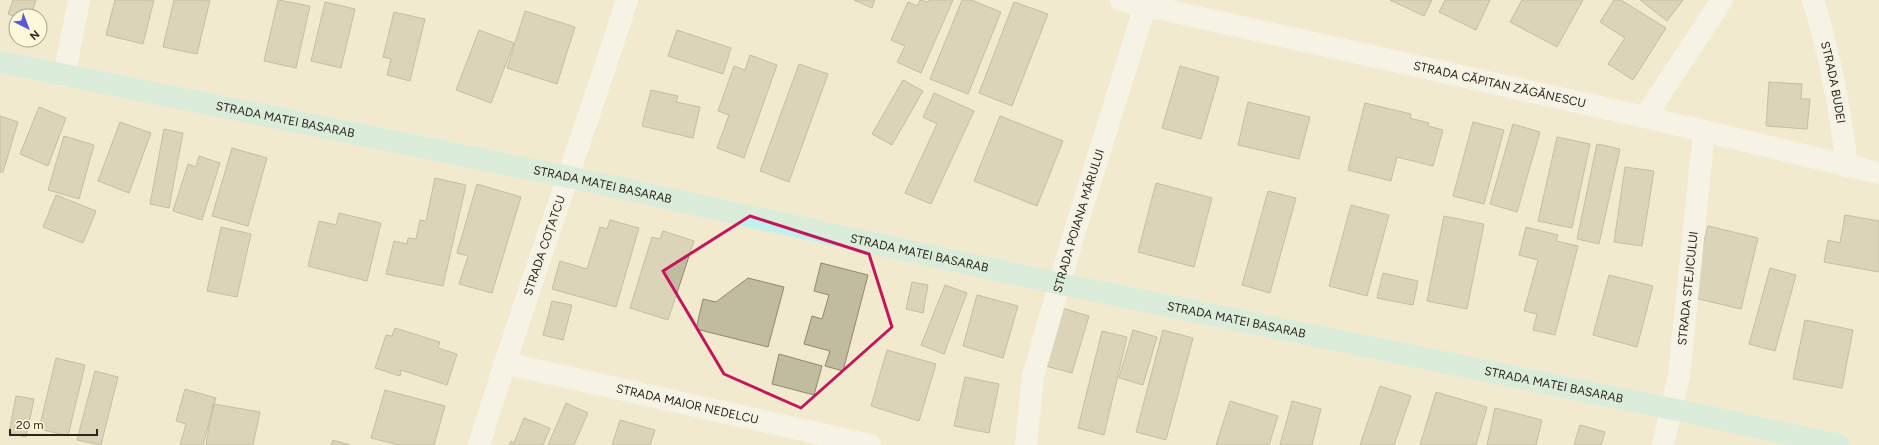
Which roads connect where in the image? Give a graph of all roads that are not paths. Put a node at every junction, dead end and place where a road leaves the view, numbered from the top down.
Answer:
1 (80, 0) edge
2 (627, 0) edge
3 (1120, 0) edge
4 (1722, 0) edge
5 (1813, 0) edge
6 (1146, 3) edge
7 (0, 62) edge
8 (64, 76) junction
9 (1645, 117) junction
10 (1704, 131) junction
11 (1847, 166) junction
12 (1879, 173) edge
13 (569, 177) junction
14 (1060, 284) junction
15 (504, 363) junction
16 (1672, 409) junction
17 (479, 445) edge
18 (870, 445) edge
19 (1026, 445) edge
20 (1663, 445) edge
21 (1839, 445) edge

1 - 8 street
2 - 13 street, STRADA COȚATCU
3 - 6 street, STRADA CĂPITAN ZĂGĂNESCU
4 - 9 street
5 - 11 street, STRADA BUDEI
6 - 9 street, STRADA CĂPITAN ZĂGĂNESCU
6 - 14 street, STRADA POIANA MĂRULUI
7 - 8 street, STRADA MATEI BASARAB
8 - 13 street, STRADA MATEI BASARAB
9 - 10 street, STRADA CĂPITAN ZĂGĂNESCU
10 - 11 street, STRADA CĂPITAN ZĂGĂNESCU
10 - 16 street, STRADA STEJICULUI
11 - 12 street, STRADA CĂPITAN ZĂGĂNESCU
13 - 14 street, STRADA MATEI BASARAB
13 - 15 street, STRADA COȚATCU
14 - 16 street, STRADA MATEI BASARAB
14 - 19 street, STRADA POIANA MĂRULUI
15 - 17 street, STRADA COȚATCU
15 - 18 street, STRADA MAIOR NEDELCU
16 - 20 street, STRADA STEJICULUI
16 - 21 street, STRADA MATEI BASARAB

